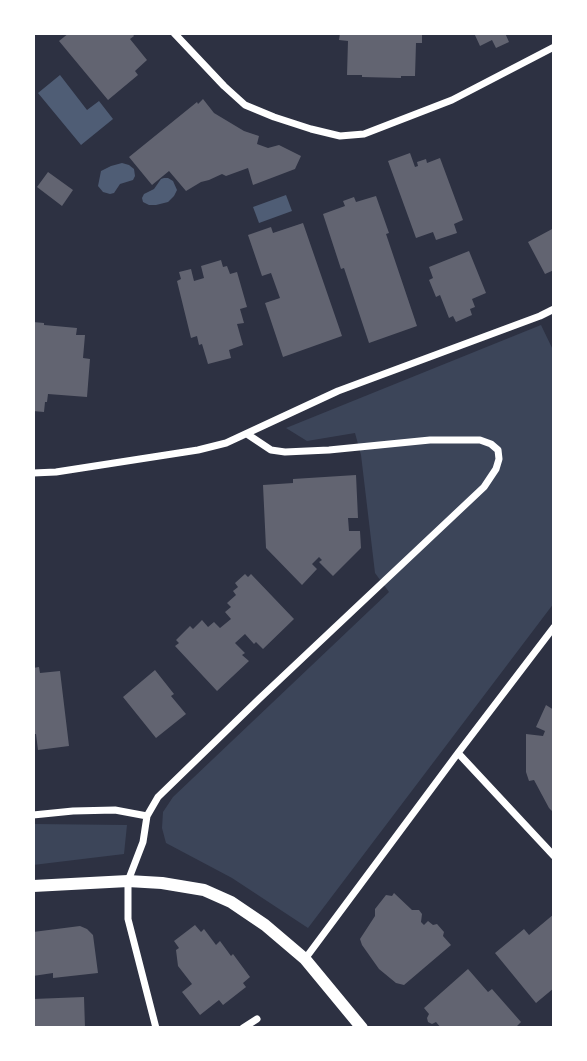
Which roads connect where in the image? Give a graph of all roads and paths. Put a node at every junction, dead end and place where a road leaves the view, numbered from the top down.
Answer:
1 (174, 33) edge
2 (554, 47) edge
3 (554, 309) edge
4 (247, 434) junction
5 (33, 472) edge
6 (554, 627) edge
7 (458, 753) junction
8 (33, 814) edge
9 (147, 816) junction
10 (554, 856) edge
11 (128, 881) junction
12 (33, 887) edge
13 (305, 958) junction
14 (257, 1018) dead end
15 (156, 1028) edge
16 (243, 1028) edge
17 (362, 1028) edge

1 - 2 street
3 - 4 street
4 - 5 street
4 - 9 street
6 - 7 street
7 - 10 street
7 - 13 street
8 - 9 street
9 - 11 street
11 - 12 street
11 - 13 street
11 - 15 street
13 - 17 street
14 - 16 street

